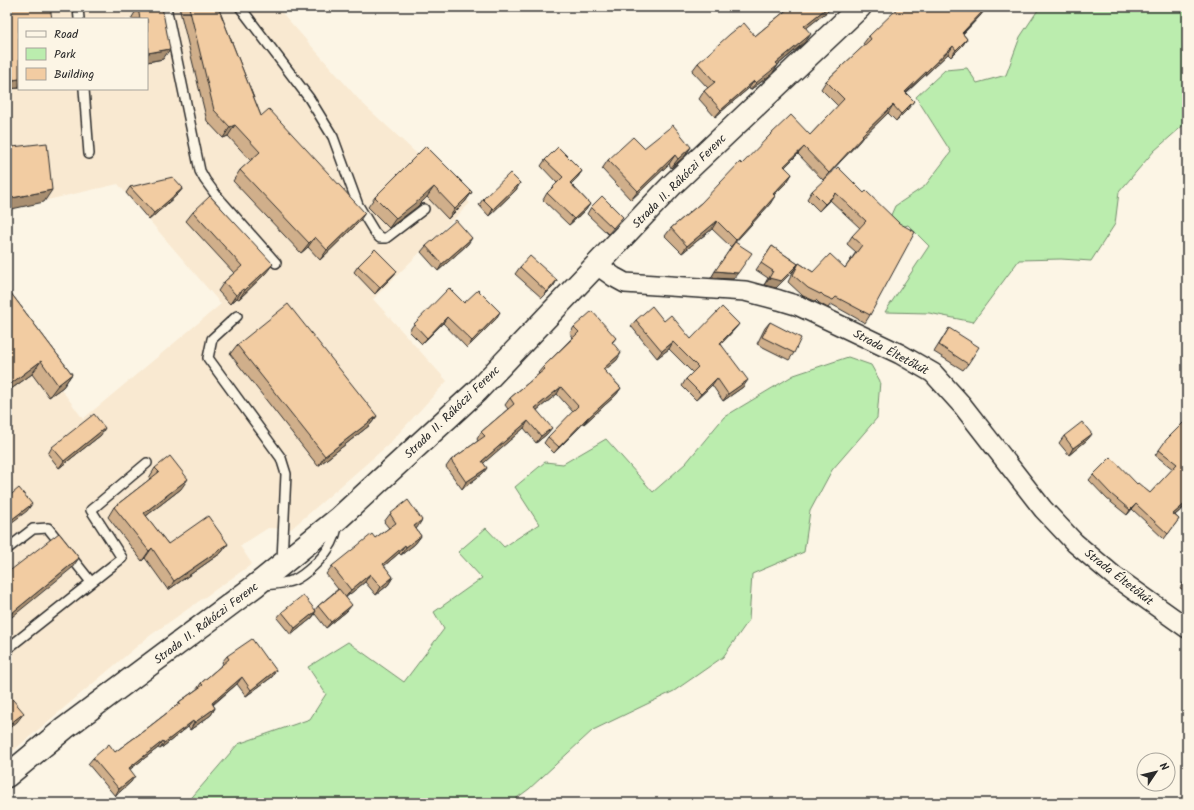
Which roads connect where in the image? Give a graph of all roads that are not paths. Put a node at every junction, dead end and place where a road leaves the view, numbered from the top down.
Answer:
1 (78, 7) edge
2 (166, 7) edge
3 (240, 7) edge
4 (860, 7) edge
5 (79, 18) edge
6 (84, 90) edge
7 (89, 154) dead end
8 (424, 209) edge
9 (276, 263) dead end
10 (597, 265) junction
11 (237, 316) dead end
12 (147, 463) dead end
13 (339, 518) junction
14 (7, 549) edge
15 (282, 564) junction
16 (91, 582) junction
17 (255, 586) junction
18 (1187, 628) edge
19 (7, 649) edge
20 (7, 776) edge

1 - 5 lane
2 - 9 lane
3 - 8 lane
4 - 10 main road, Strada II. Rákóczi Ferenc
6 - 7 lane
10 - 13 main road, Strada II. Rákóczi Ferenc
10 - 18 street, Strada Éltetőkút
11 - 15 lane
12 - 16 lane
13 - 15 main road, Strada II. Rákóczi Ferenc
13 - 17 lane
14 - 16 lane
15 - 17 main road, Strada II. Rákóczi Ferenc
16 - 19 lane
17 - 20 main road, Strada II. Rákóczi Ferenc

